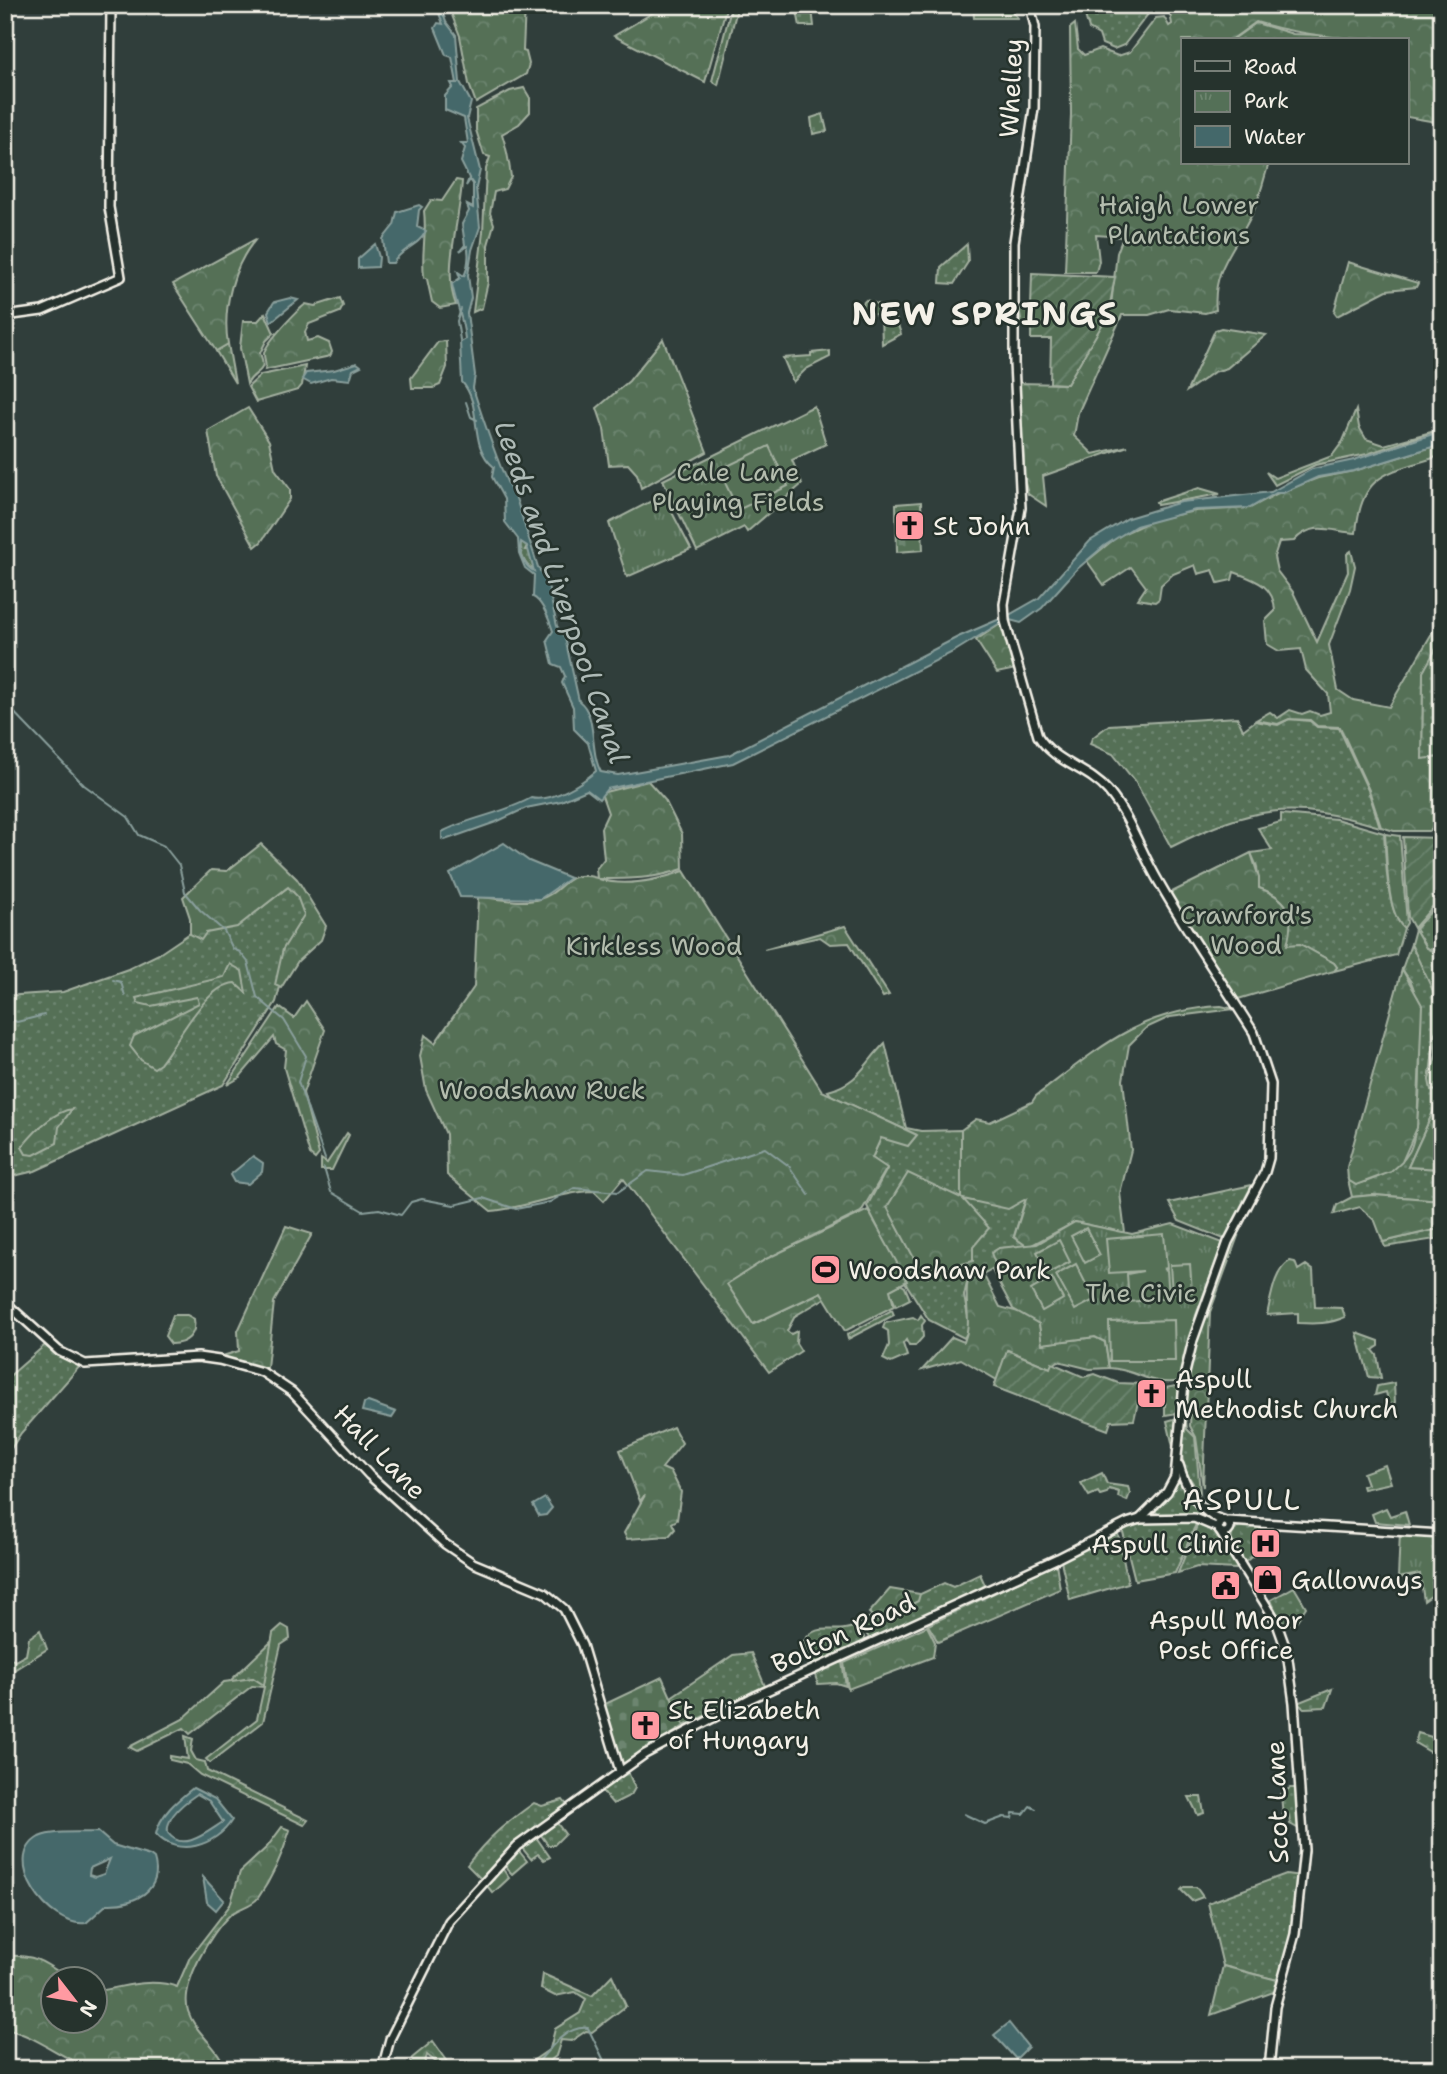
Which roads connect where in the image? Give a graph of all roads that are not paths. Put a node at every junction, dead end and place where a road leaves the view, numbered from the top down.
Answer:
1 (111, 5) edge
2 (1030, 5) edge
3 (5, 316) edge
4 (5, 1302) edge
5 (1178, 1461) junction
6 (1186, 1483) junction
7 (1172, 1487) junction
8 (1200, 1504) junction
9 (1155, 1506) junction
10 (1162, 1518) junction
11 (1194, 1518) junction
12 (1140, 1519) junction
13 (1228, 1525) junction
14 (1219, 1529) junction
15 (1442, 1534) edge
16 (1229, 1547) junction
17 (620, 1770) junction
18 (382, 2069) edge
19 (1269, 2069) edge

1 - 3 main road
2 - 5 main road, Whelley
4 - 17 main road, Hall Lane
5 - 6 main road
5 - 7 main road
6 - 7 main road
6 - 8 main road
7 - 9 main road, Bolton Road
8 - 11 main road
8 - 13 main road
9 - 10 main road
9 - 12 main road, Bolton Road
10 - 11 main road, Bolton Road
10 - 12 main road, Bolton Road
11 - 14 main road, Bolton Road
12 - 17 main road, Bolton Road
13 - 14 main road
13 - 15 main road
13 - 16 main road
14 - 16 main road, Scot Lane
16 - 19 main road, Scot Lane
17 - 18 main road, Bolton Road

